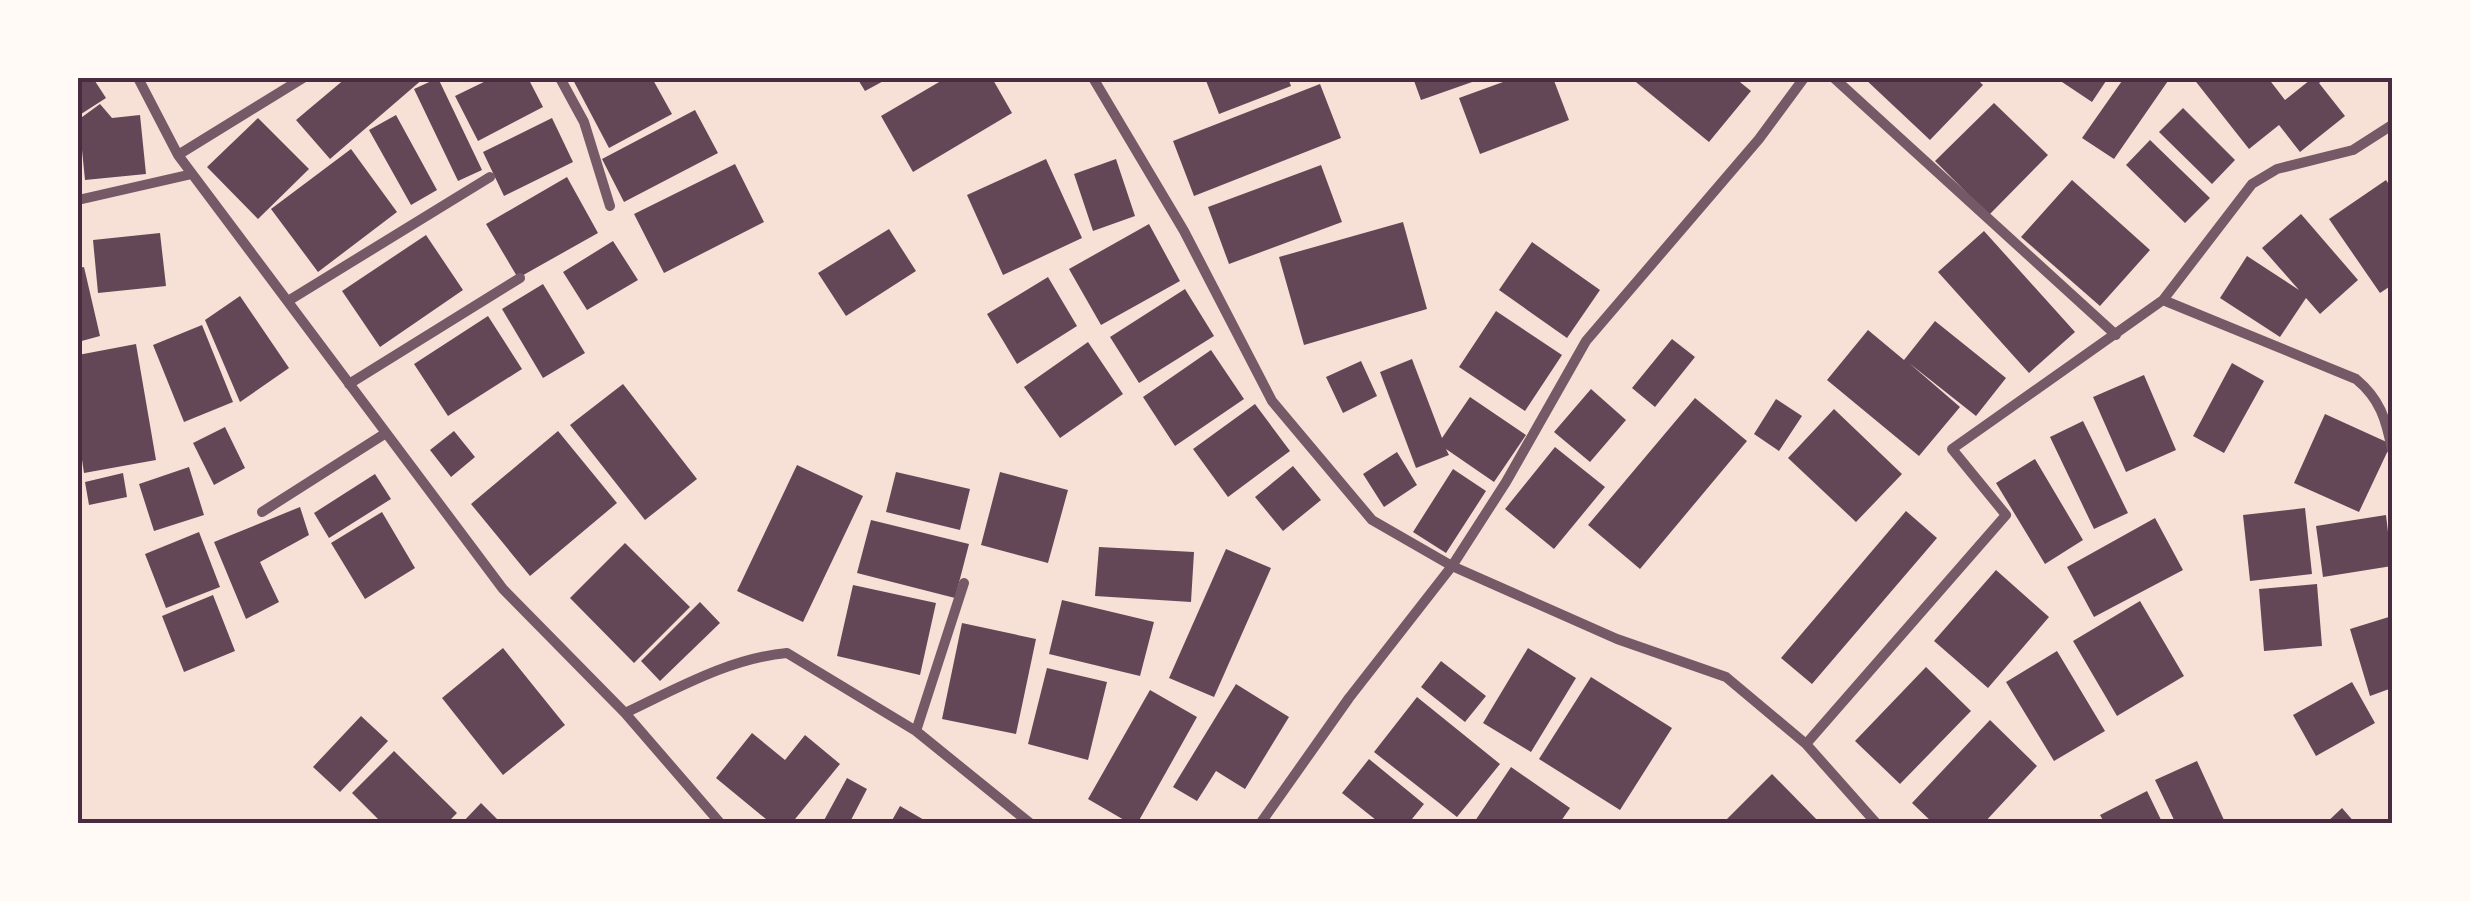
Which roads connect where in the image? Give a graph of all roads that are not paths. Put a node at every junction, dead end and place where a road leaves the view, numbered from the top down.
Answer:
1 (138, 78) edge
2 (303, 78) edge
3 (560, 78) edge
4 (1093, 78) edge
5 (1804, 78) edge
6 (1834, 78) edge
7 (2392, 126) edge
8 (178, 156) junction
9 (192, 174) junction
10 (490, 177) dead end
11 (78, 200) edge
12 (610, 206) dead end
13 (520, 278) dead end
14 (2163, 300) junction
15 (288, 301) junction
16 (2116, 335) junction
17 (349, 384) junction
18 (386, 432) junction
19 (2392, 450) edge
20 (262, 512) dead end
21 (1452, 566) junction
22 (964, 583) dead end
23 (624, 713) junction
24 (916, 731) junction
25 (1806, 744) junction
26 (721, 824) edge
27 (1031, 824) edge
28 (1260, 824) edge
29 (1876, 824) edge

1 - 8 street
2 - 8 street
3 - 12 street
4 - 21 street
5 - 21 street
6 - 16 street
7 - 14 street
8 - 9 street
9 - 11 street
9 - 15 street
10 - 15 street
13 - 17 street
14 - 16 street
14 - 19 street
15 - 17 street
16 - 25 street
17 - 18 street
18 - 20 street
18 - 23 street
21 - 25 street
21 - 28 street
22 - 24 street
23 - 24 street
23 - 26 street
24 - 27 street
25 - 29 street

